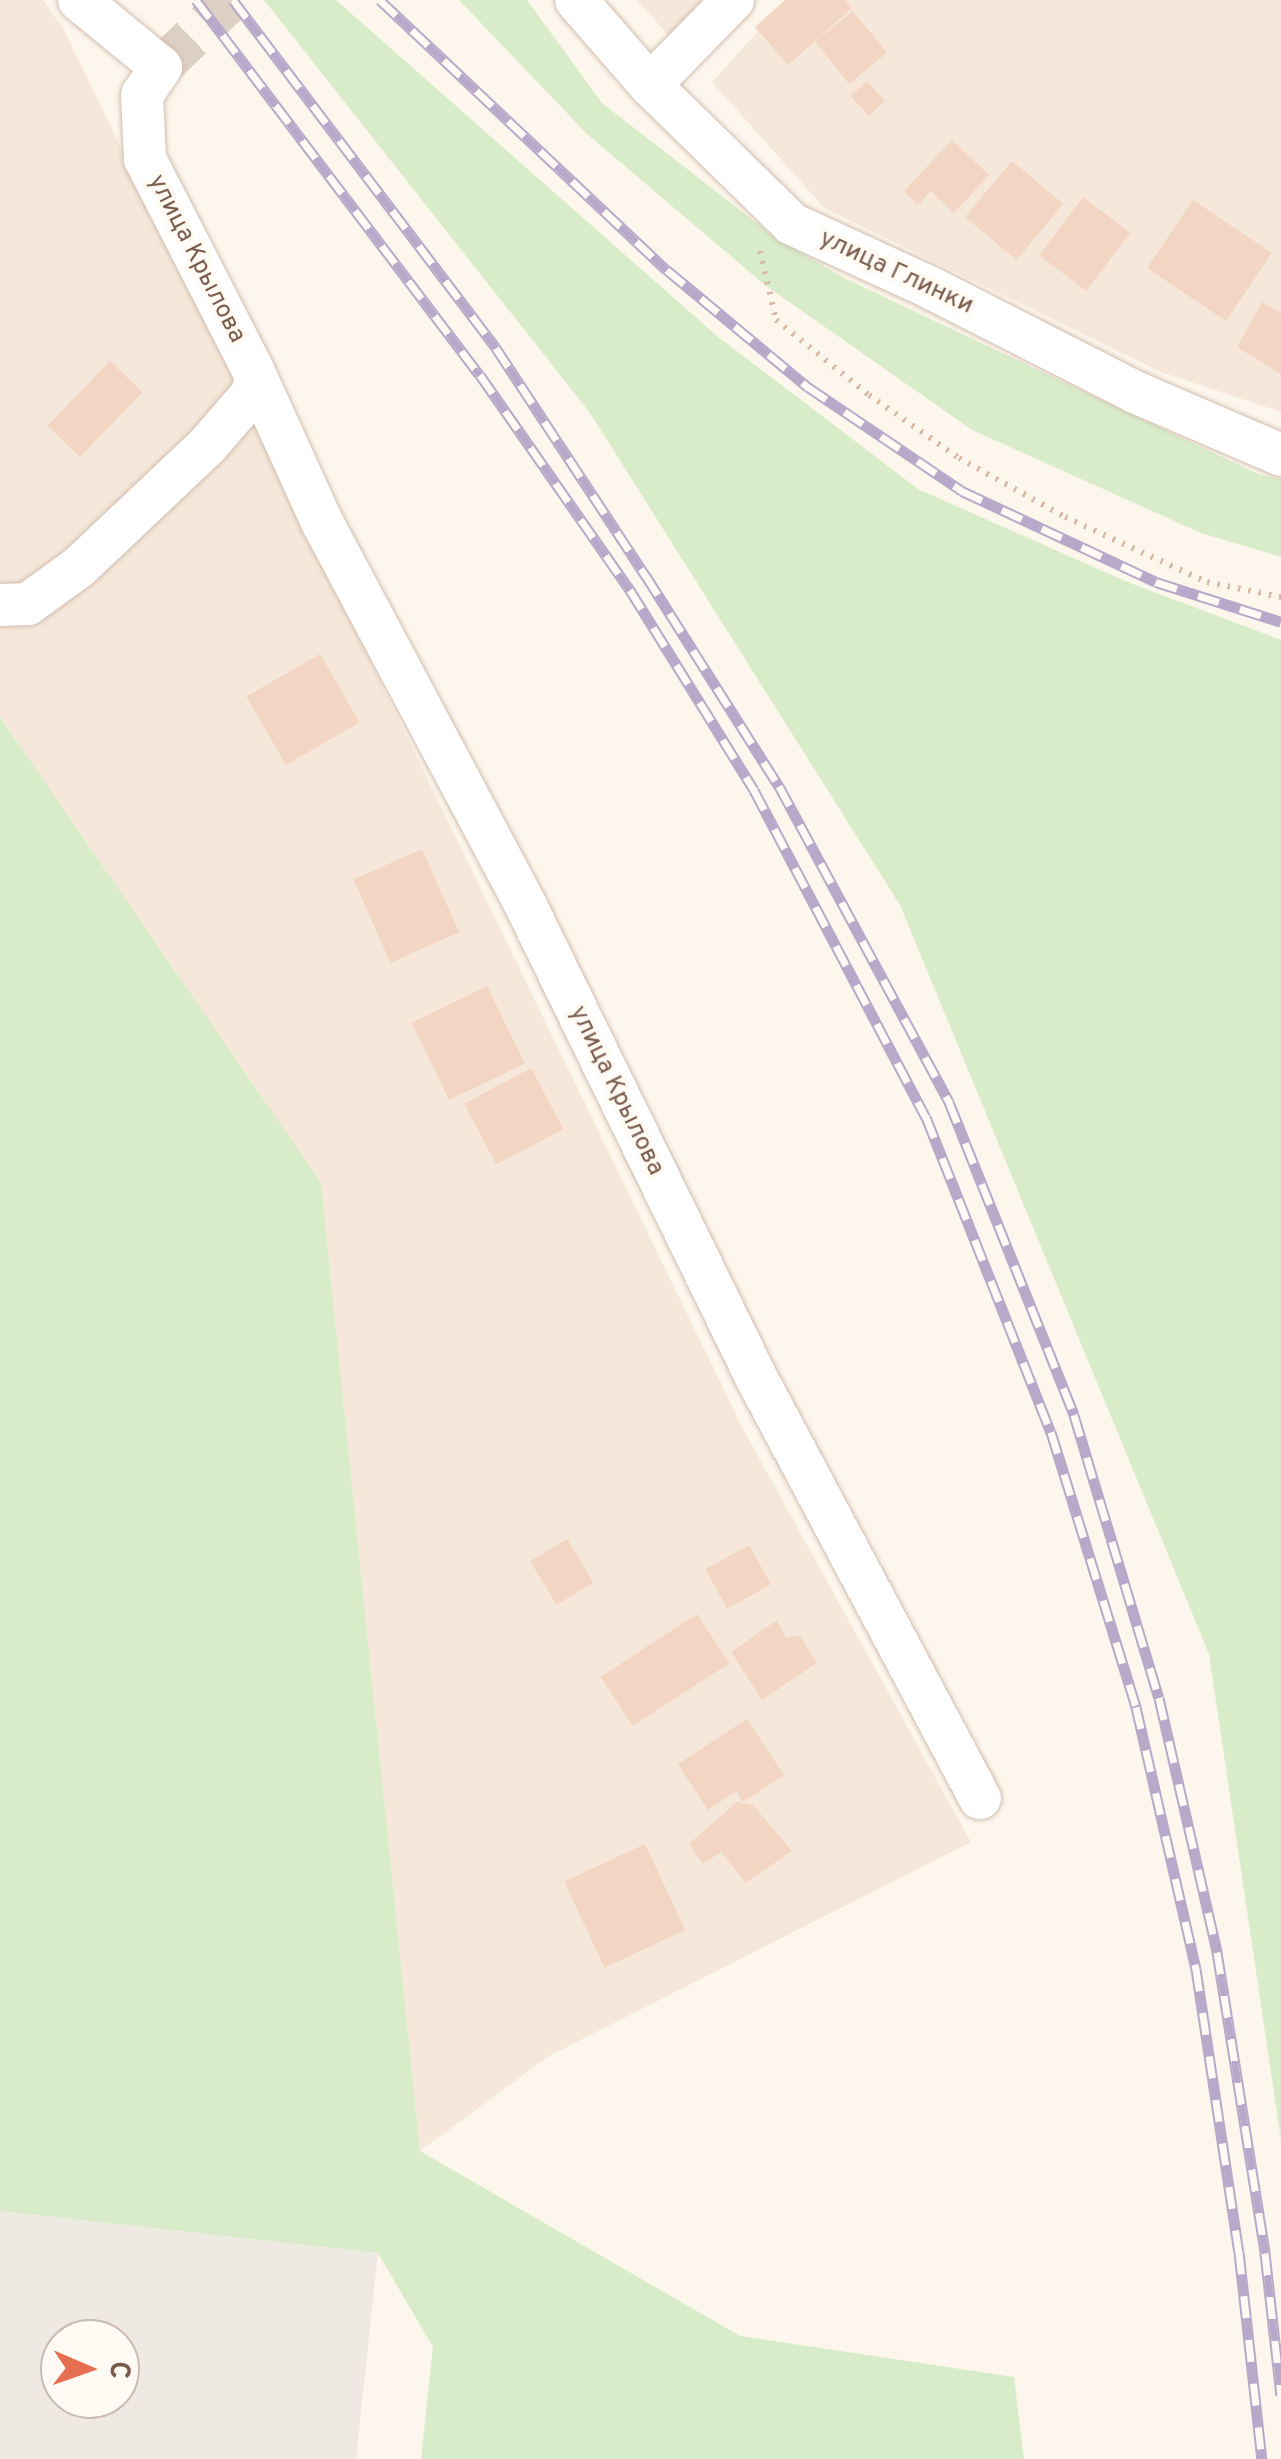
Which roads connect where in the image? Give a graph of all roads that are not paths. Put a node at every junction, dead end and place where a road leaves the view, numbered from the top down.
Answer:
1 (80, 0) edge
2 (576, 0) edge
3 (732, 0) edge
4 (650, 85) junction
5 (256, 382) junction
6 (1281, 455) edge
7 (0, 605) edge
8 (980, 1798) dead end

1 - 5 street, улица Крылова
2 - 4 street, улица Глинки
3 - 4 street
4 - 6 street, улица Глинки
5 - 7 street
5 - 8 street, улица Крылова

